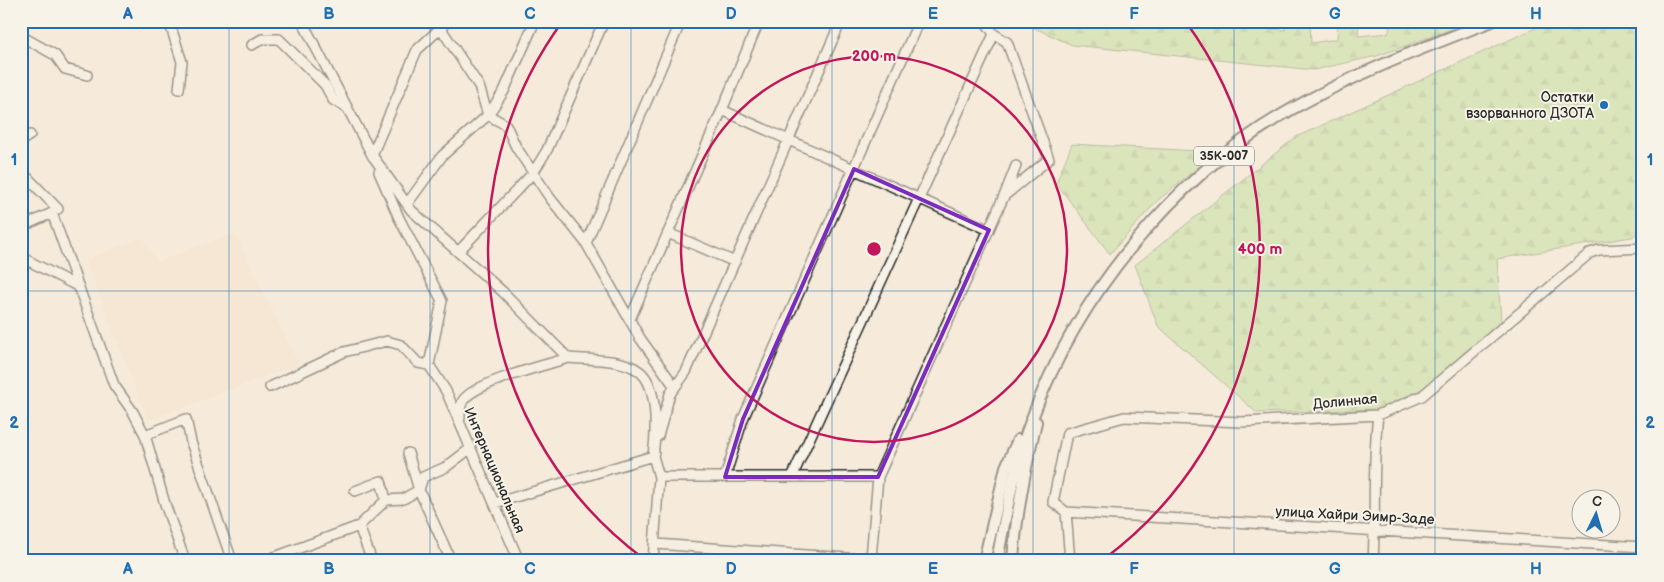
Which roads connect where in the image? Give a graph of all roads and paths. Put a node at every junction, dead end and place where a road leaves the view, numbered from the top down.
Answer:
1 (169, 21) edge
2 (302, 21) edge
3 (448, 21) edge
4 (535, 21) edge
5 (604, 21) edge
6 (681, 21) edge
7 (758, 21) edge
8 (841, 21) edge
9 (919, 21) edge
10 (985, 21) edge
11 (1492, 21) edge
12 (438, 25) edge
13 (994, 34) junction
14 (21, 36) edge
15 (252, 46) dead end
16 (87, 75) dead end
17 (179, 89) dead end
18 (348, 109) junction
19 (722, 110) junction
20 (488, 115) junction
21 (30, 135) dead end
22 (789, 140) junction
23 (21, 141) edge
24 (372, 155) junction
25 (1016, 166) dead end
26 (854, 169) junction
27 (21, 171) edge
28 (533, 174) junction
29 (1004, 196) junction
30 (920, 199) junction
31 (407, 204) junction
32 (58, 209) dead end
33 (21, 227) edge
34 (989, 230) junction
35 (668, 233) junction
36 (586, 243) junction
37 (1643, 248) edge
38 (458, 252) junction
39 (21, 258) edge
40 (735, 262) junction
41 (79, 287) junction
42 (630, 319) junction
43 (568, 358) junction
44 (429, 365) junction
45 (270, 386) dead end
46 (675, 387) junction
47 (1042, 392) junction
48 (1378, 415) junction
49 (460, 423) junction
50 (145, 435) junction
51 (471, 448) junction
52 (408, 453) dead end
53 (653, 456) junction
54 (659, 477) junction
55 (725, 477) junction
56 (792, 477) junction
57 (878, 477) junction
58 (419, 490) junction
59 (355, 491) dead end
60 (386, 500) junction
61 (495, 503) junction
62 (1066, 512) junction
63 (359, 526) junction
64 (1375, 530) junction
65 (656, 544) junction
66 (1643, 547) edge
67 (448, 554) dead end
68 (871, 558) junction
69 (185, 561) edge
70 (232, 561) edge
71 (264, 561) edge
72 (372, 561) edge
73 (519, 561) edge
74 (653, 561) edge
75 (888, 561) edge
76 (984, 561) edge
77 (998, 561) edge
78 (1013, 561) edge
79 (1070, 561) edge
80 (1373, 561) edge

1 - 17 street
2 - 18 street
3 - 12 street
4 - 20 street
5 - 28 street
6 - 36 street
7 - 19 street
8 - 22 street
9 - 26 street
10 - 13 street
11 - 47 main road, 35К-007
12 - 20 street
12 - 24 street
13 - 29 street
13 - 30 street
14 - 16 street
15 - 18 street
18 - 24 street
19 - 22 street
19 - 35 street
20 - 28 street
20 - 31 street
21 - 23 street
22 - 26 street
22 - 40 street
24 - 31 street
24 - 44 street
25 - 29 street
26 - 30 street
26 - 55 street
27 - 32 street
28 - 36 street
28 - 38 street
29 - 34 street
30 - 34 street
30 - 56 street
31 - 38 street
33 - 41 street
34 - 57 street
35 - 40 street
35 - 42 street
36 - 42 street
37 - 48 street, Долинная
38 - 43 street
39 - 41 street
40 - 46 street
41 - 50 street
42 - 46 street
43 - 49 street
43 - 53 street
44 - 45 street
44 - 49 street, Интернациональная
46 - 53 street
47 - 76 main road, 35К-007
47 - 77 main road, 35К-007
47 - 78 main road, 35К-007
48 - 62 street, Долинная
48 - 64 street
49 - 51 street, Интернациональная
50 - 69 street
50 - 70 street
51 - 58 street
51 - 61 street, Интернациональная
52 - 58 street
53 - 54 street
53 - 61 street
54 - 55 street
54 - 65 street
55 - 56 street
56 - 57 street
57 - 68 street
58 - 60 street
58 - 67 street
59 - 60 street
60 - 63 street
61 - 73 street, Интернациональная
62 - 64 street, улица Хайри Эимр-Заде
62 - 79 street
63 - 71 street
63 - 72 street
64 - 66 street, улица Хайри Эимр-Заде
64 - 80 street
65 - 68 street
65 - 74 street
68 - 75 street

